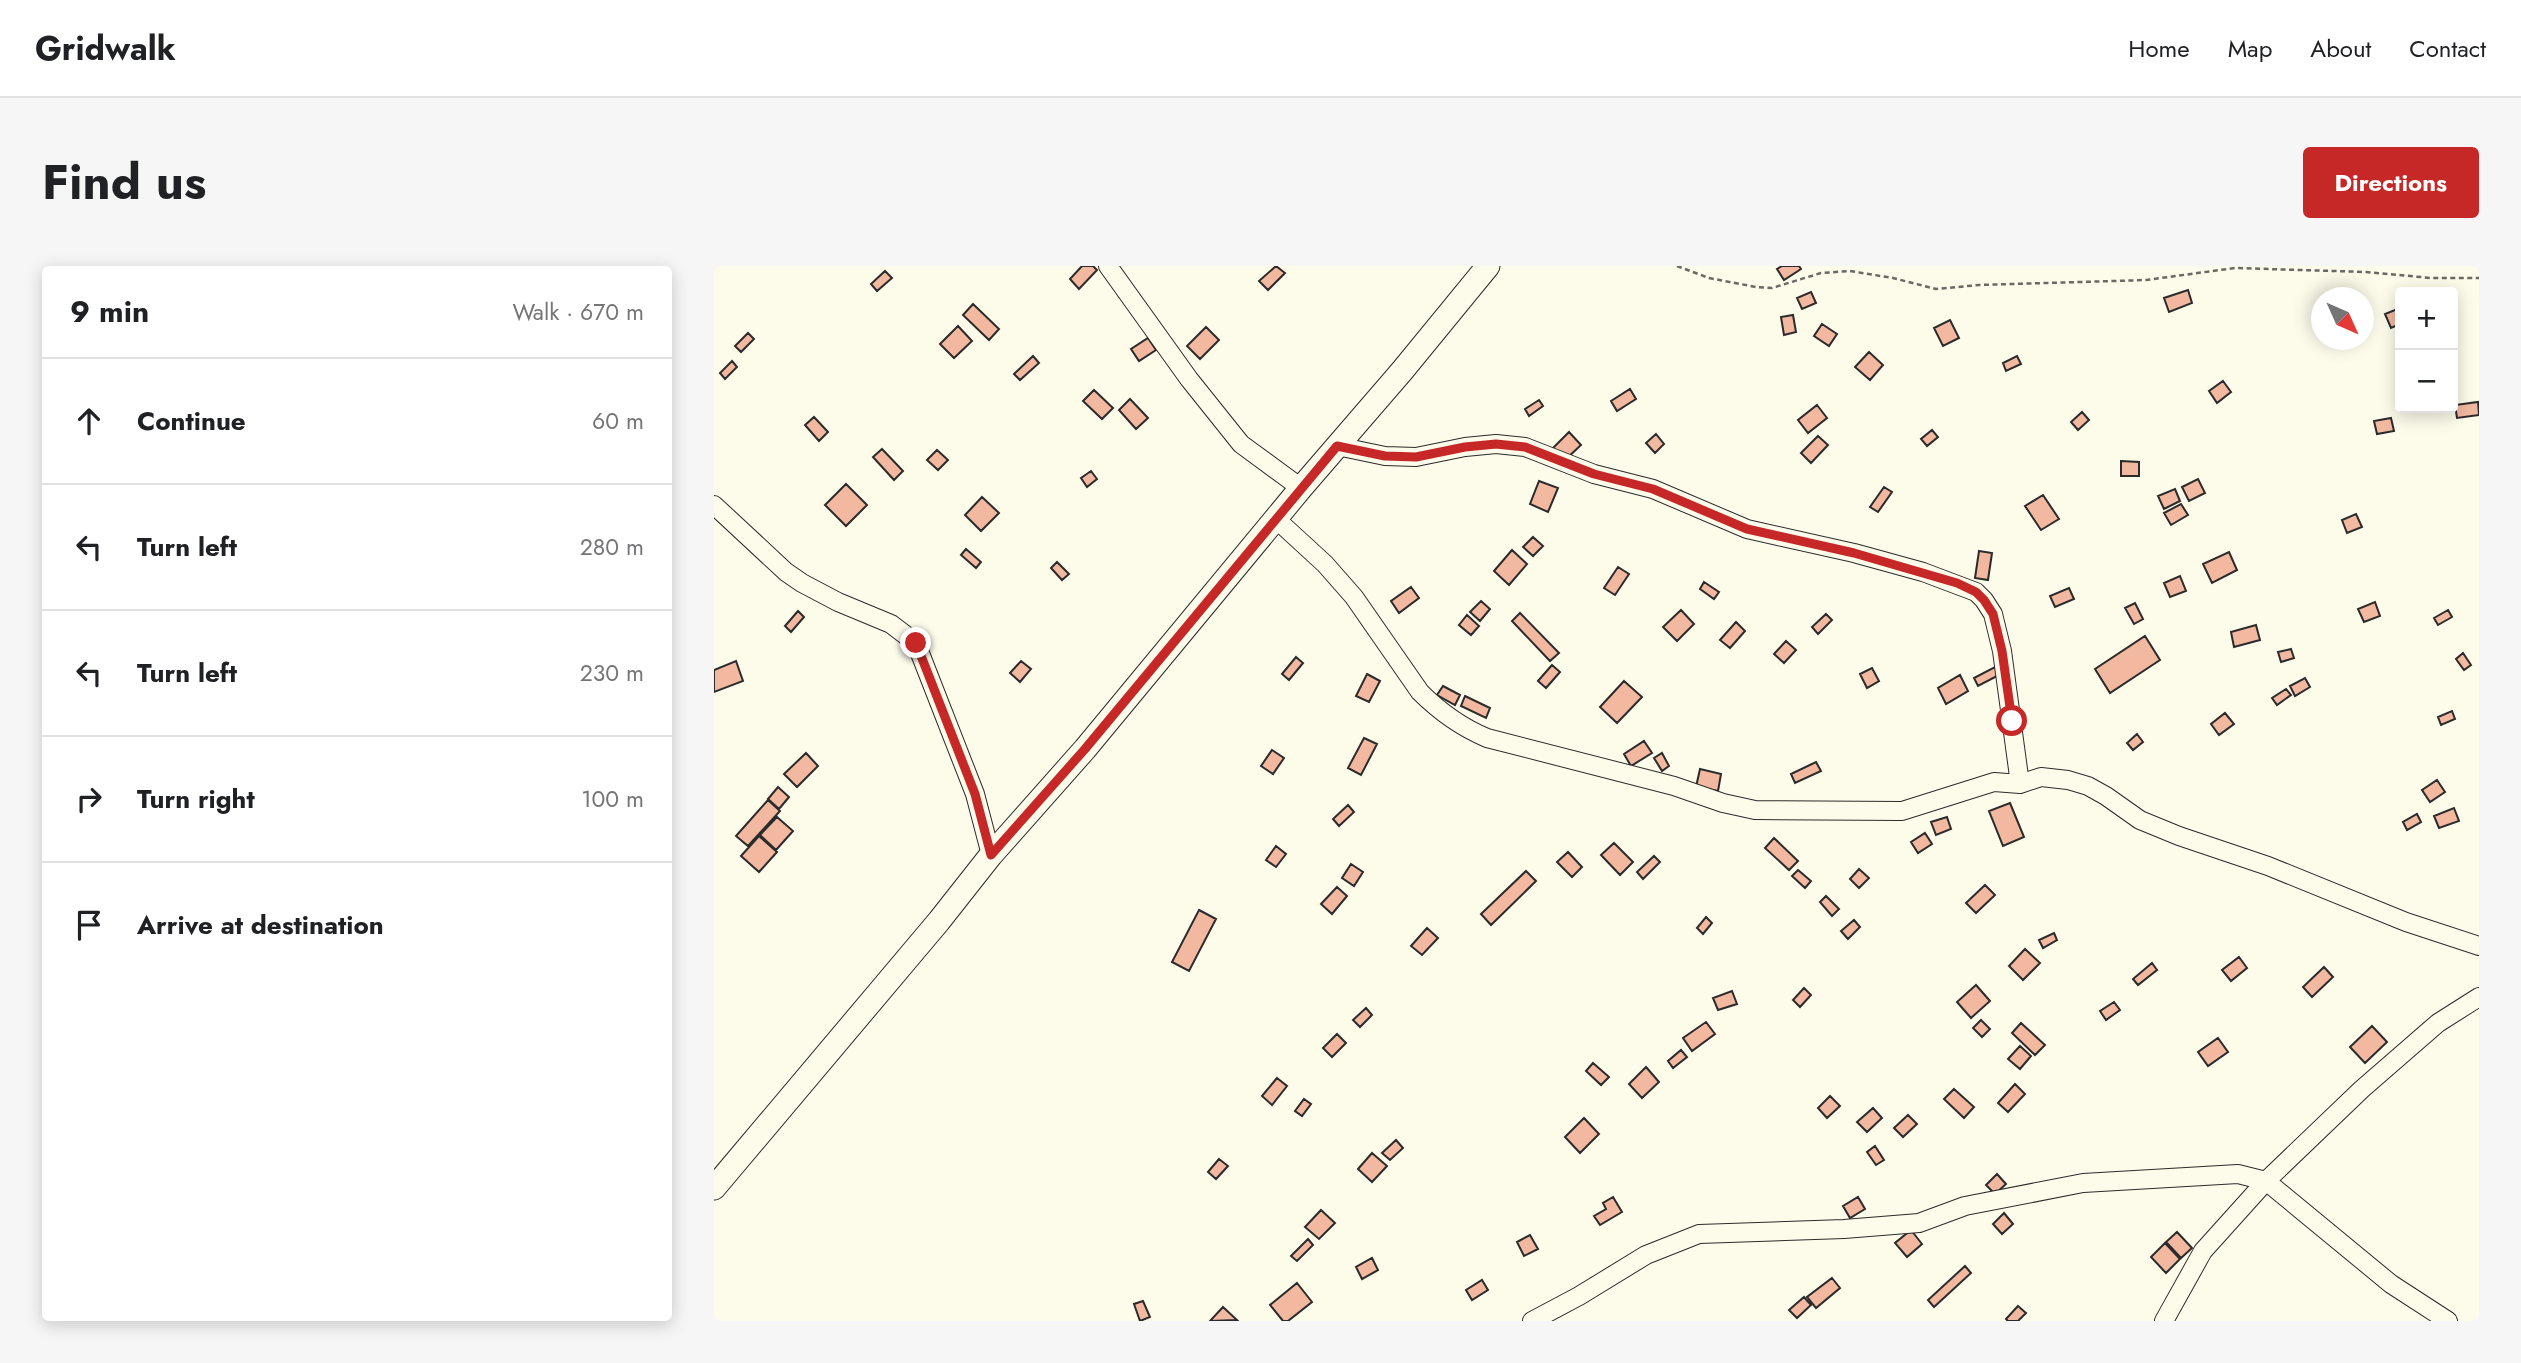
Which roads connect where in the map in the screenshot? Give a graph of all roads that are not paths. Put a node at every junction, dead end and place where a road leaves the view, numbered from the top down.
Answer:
1 (1108, 266) edge
2 (1489, 266) edge
3 (1337, 446) junction
4 (1301, 488) junction
5 (714, 505) edge
6 (1276, 519) junction
7 (2020, 784) junction
8 (991, 855) junction
9 (2479, 946) edge
10 (2479, 997) edge
11 (2266, 1181) junction
12 (714, 1188) edge
13 (1532, 1321) edge
14 (2164, 1321) edge
15 (2448, 1321) edge

1 - 4 street
2 - 3 main road
3 - 4 main road
3 - 7 street
4 - 6 main road
5 - 8 street
6 - 7 street
6 - 8 main road
7 - 9 street
8 - 12 main road
10 - 11 street
11 - 13 street
11 - 14 street
11 - 15 street

